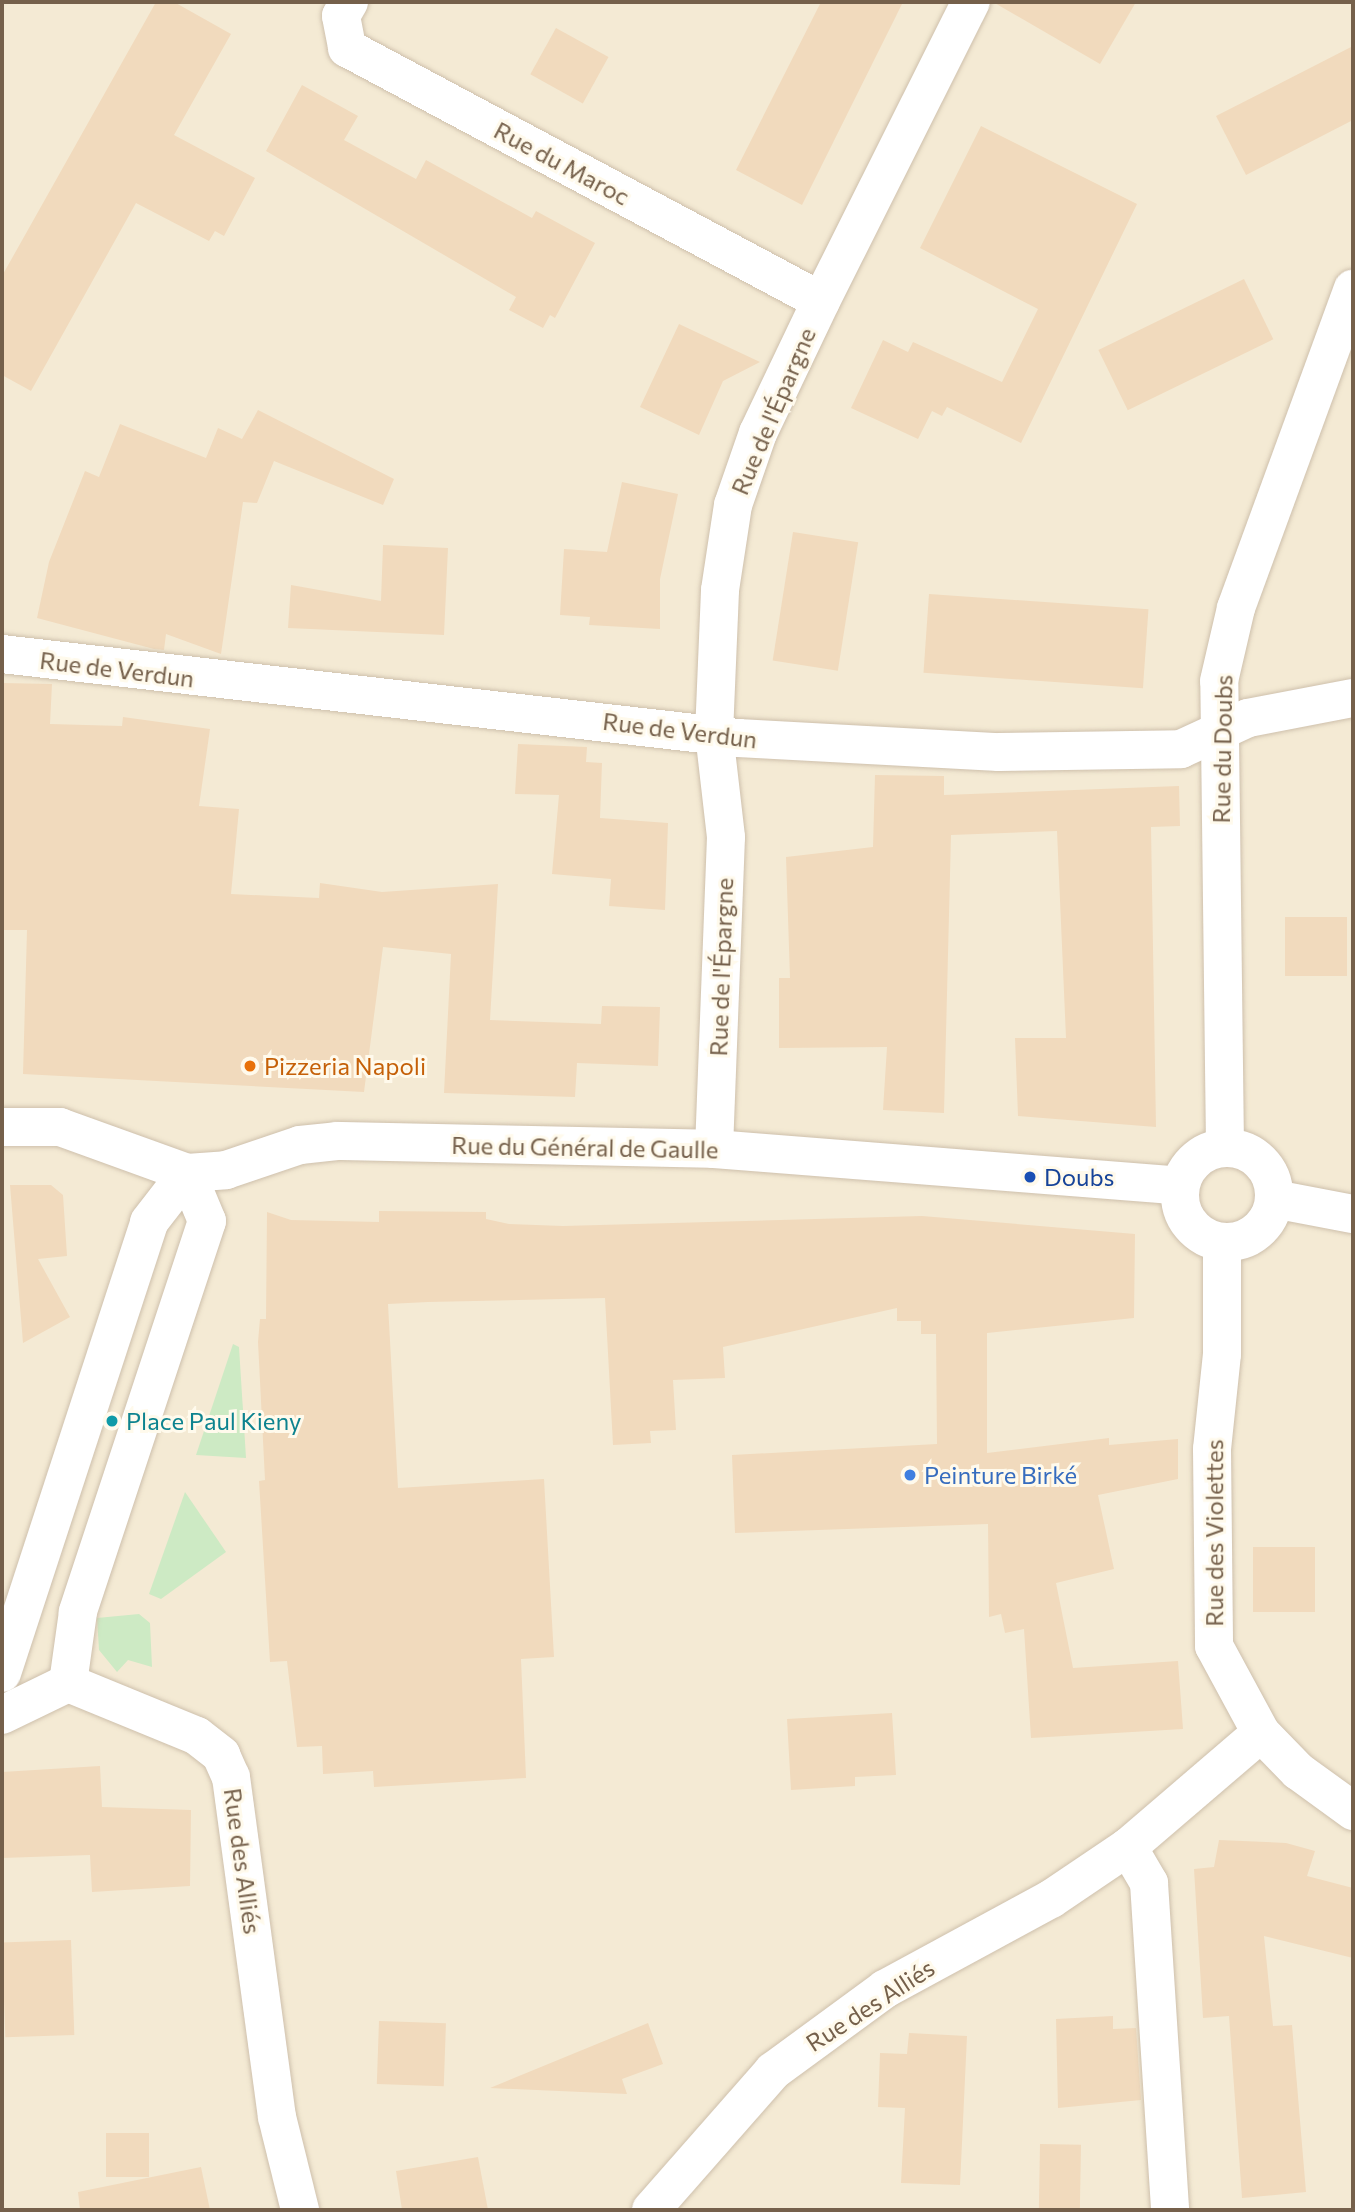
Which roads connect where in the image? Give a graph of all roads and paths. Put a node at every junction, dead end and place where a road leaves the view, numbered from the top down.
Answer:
1 (349, 2) edge
2 (971, 2) edge
3 (1353, 289) edge
4 (821, 300) junction
5 (2, 654) edge
6 (1353, 698) edge
7 (1218, 732) junction
8 (714, 734) junction
9 (2, 1127) edge
10 (1225, 1147) junction
11 (714, 1149) junction
12 (187, 1173) junction
13 (1180, 1186) junction
14 (1275, 1199) junction
15 (1353, 1214) edge
16 (1222, 1242) junction
17 (2, 1673) edge
18 (68, 1683) junction
19 (2, 1713) edge
20 (1261, 1733) junction
21 (1353, 1811) edge
22 (1128, 1847) junction
23 (300, 2210) edge
24 (650, 2210) edge
25 (1170, 2210) edge

1 - 4 street, Rue du Maroc
2 - 4 street, Rue de l'Épargne
3 - 7 street, Rue du Doubs
4 - 8 street, Rue de l'Épargne
5 - 8 street, Rue de Verdun
6 - 7 street, Rue de Verdun
7 - 8 street, Rue de Verdun
7 - 10 street, Rue du Doubs
8 - 11 street, Rue de l'Épargne
9 - 12 street, Rue du Général de Gaulle
10 - 13 street
10 - 14 street
11 - 12 street, Rue du Général de Gaulle
11 - 13 street, Rue du Général de Gaulle
12 - 17 street
12 - 18 street
13 - 16 street
14 - 15 street
14 - 16 street
16 - 20 street, Rue des Violettes
18 - 19 street
18 - 23 street, Rue des Alliés
20 - 21 street, Rue des Violettes
20 - 22 street, Rue des Alliés
22 - 24 street, Rue des Alliés
22 - 25 street

